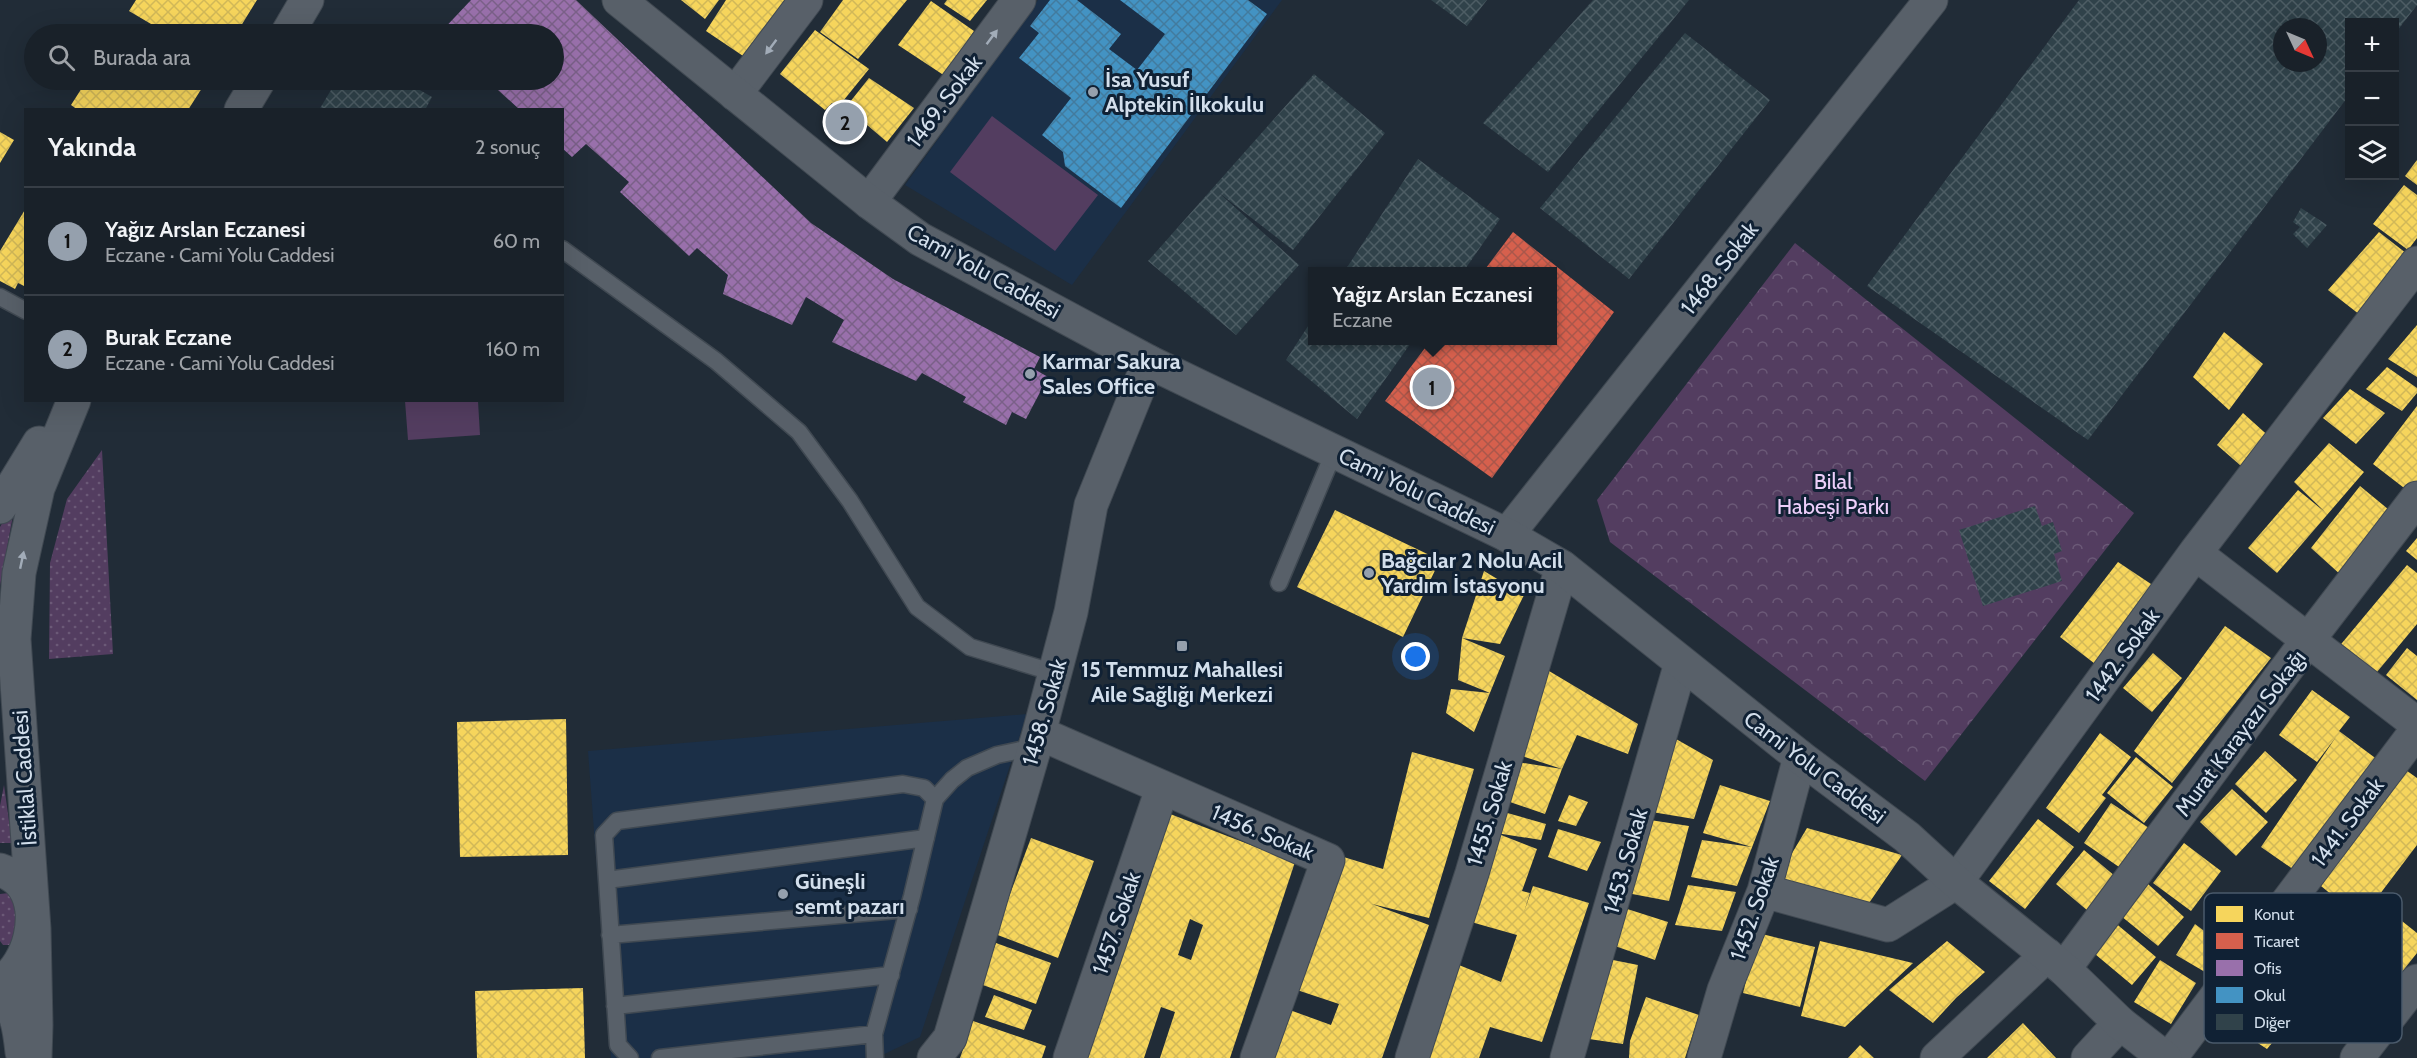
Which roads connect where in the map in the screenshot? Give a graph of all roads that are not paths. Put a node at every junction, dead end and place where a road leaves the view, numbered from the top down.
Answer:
1 (308, 0) edge
2 (619, 0) edge
3 (806, 0) edge
4 (1019, 0) edge
5 (1931, 0) edge
6 (292, 24) edge
7 (253, 90) edge
8 (735, 94) junction
9 (242, 108) edge
10 (869, 202) junction
11 (564, 250) edge
12 (2417, 263) edge
13 (0, 297) edge
14 (24, 310) edge
15 (1149, 362) junction
16 (64, 402) edge
17 (73, 402) edge
18 (1334, 452) junction
19 (2417, 498) edge
20 (0, 507) edge
21 (1507, 535) junction
22 (2195, 553) junction
23 (1562, 567) junction
24 (1279, 582) dead end
25 (0, 600) edge
26 (2308, 640) junction
27 (7, 652) edge
28 (1681, 663) junction
29 (1055, 673) junction
30 (2417, 723) edge
31 (2417, 730) edge
32 (1037, 740) junction
33 (1800, 757) junction
34 (1162, 789) junction
35 (936, 799) junction
36 (926, 838) junction
37 (0, 870) edge
38 (607, 880) junction
39 (1956, 882) junction
40 (1764, 891) junction
41 (2294, 893) edge
42 (909, 909) junction
43 (34, 928) junction
44 (610, 935) junction
45 (2055, 962) junction
46 (891, 975) junction
47 (0, 981) edge
48 (2417, 981) edge
49 (0, 990) edge
50 (2402, 1000) edge
51 (615, 1006) junction
52 (2204, 1013) edge
53 (2120, 1023) junction
54 (874, 1034) junction
55 (2369, 1043) edge
56 (1414, 1057) edge
57 (23, 1058) edge
58 (35, 1058) edge
59 (630, 1058) edge
60 (660, 1058) edge
61 (875, 1058) edge
62 (934, 1058) edge
63 (1070, 1058) edge
64 (1257, 1058) edge
65 (1567, 1058) edge
66 (1704, 1058) edge
67 (1937, 1058) edge
68 (2088, 1058) edge
69 (2165, 1058) edge
70 (2170, 1058) edge
71 (2357, 1058) edge

1 - 6 street
2 - 8 street, Cami Yolu Caddesi
3 -> 8 street
10 -> 4 street, 1469. Sokak
5 - 21 street, 1468. Sokak
7 - 9 street
8 - 10 street, Cami Yolu Caddesi
10 - 15 street, Cami Yolu Caddesi
11 - 29 lane
12 - 22 street, 1442. Sokak
13 - 14 lane
15 - 18 street, Cami Yolu Caddesi
15 - 29 street, 1458. Sokak
16 - 20 street
27 -> 17 street, İstiklal Caddesi
18 - 21 street, Cami Yolu Caddesi
18 - 24 lane
19 - 26 street, Murat Karayazı Sokağı
21 - 23 street, Cami Yolu Caddesi
22 - 26 street
22 - 39 street, 1442. Sokak
23 - 28 street, Cami Yolu Caddesi
23 - 56 street, 1455. Sokak
25 - 27 street
26 - 30 street
26 - 45 street, Murat Karayazı Sokağı
27 - 43 street, İstiklal Caddesi
28 - 33 street, Cami Yolu Caddesi
28 - 65 street, 1453. Sokak
29 - 32 street, 1458. Sokak
31 - 41 street, 1441. Sokak
32 - 34 street, 1456. Sokak
32 - 35 lane
32 - 62 street, 1458. Sokak
33 - 39 street, Cami Yolu Caddesi
33 - 40 street, 1452. Sokak
34 - 63 street, 1457. Sokak
34 - 64 street, 1456. Sokak
35 - 36 lane
35 - 38 lane
36 - 38 lane
36 - 42 lane
37 - 43 street
38 - 44 lane
39 - 40 street, 1442. Sokak
39 - 45 street, Cami Yolu Caddesi
40 - 66 street, 1452. Sokak
42 - 44 lane
42 - 46 lane
43 - 47 street
43 - 58 street, İstiklal Caddesi
44 - 51 lane
45 - 53 street, Cami Yolu Caddesi
45 - 67 street, Murat Karayazı Sokağı
46 - 51 lane
46 - 54 lane
48 - 50 street
49 - 57 street
51 - 59 lane
52 - 70 street, 1441. Sokak
53 - 68 street
53 - 69 street, Cami Yolu Caddesi
54 - 60 lane
54 - 61 lane
55 - 71 street

